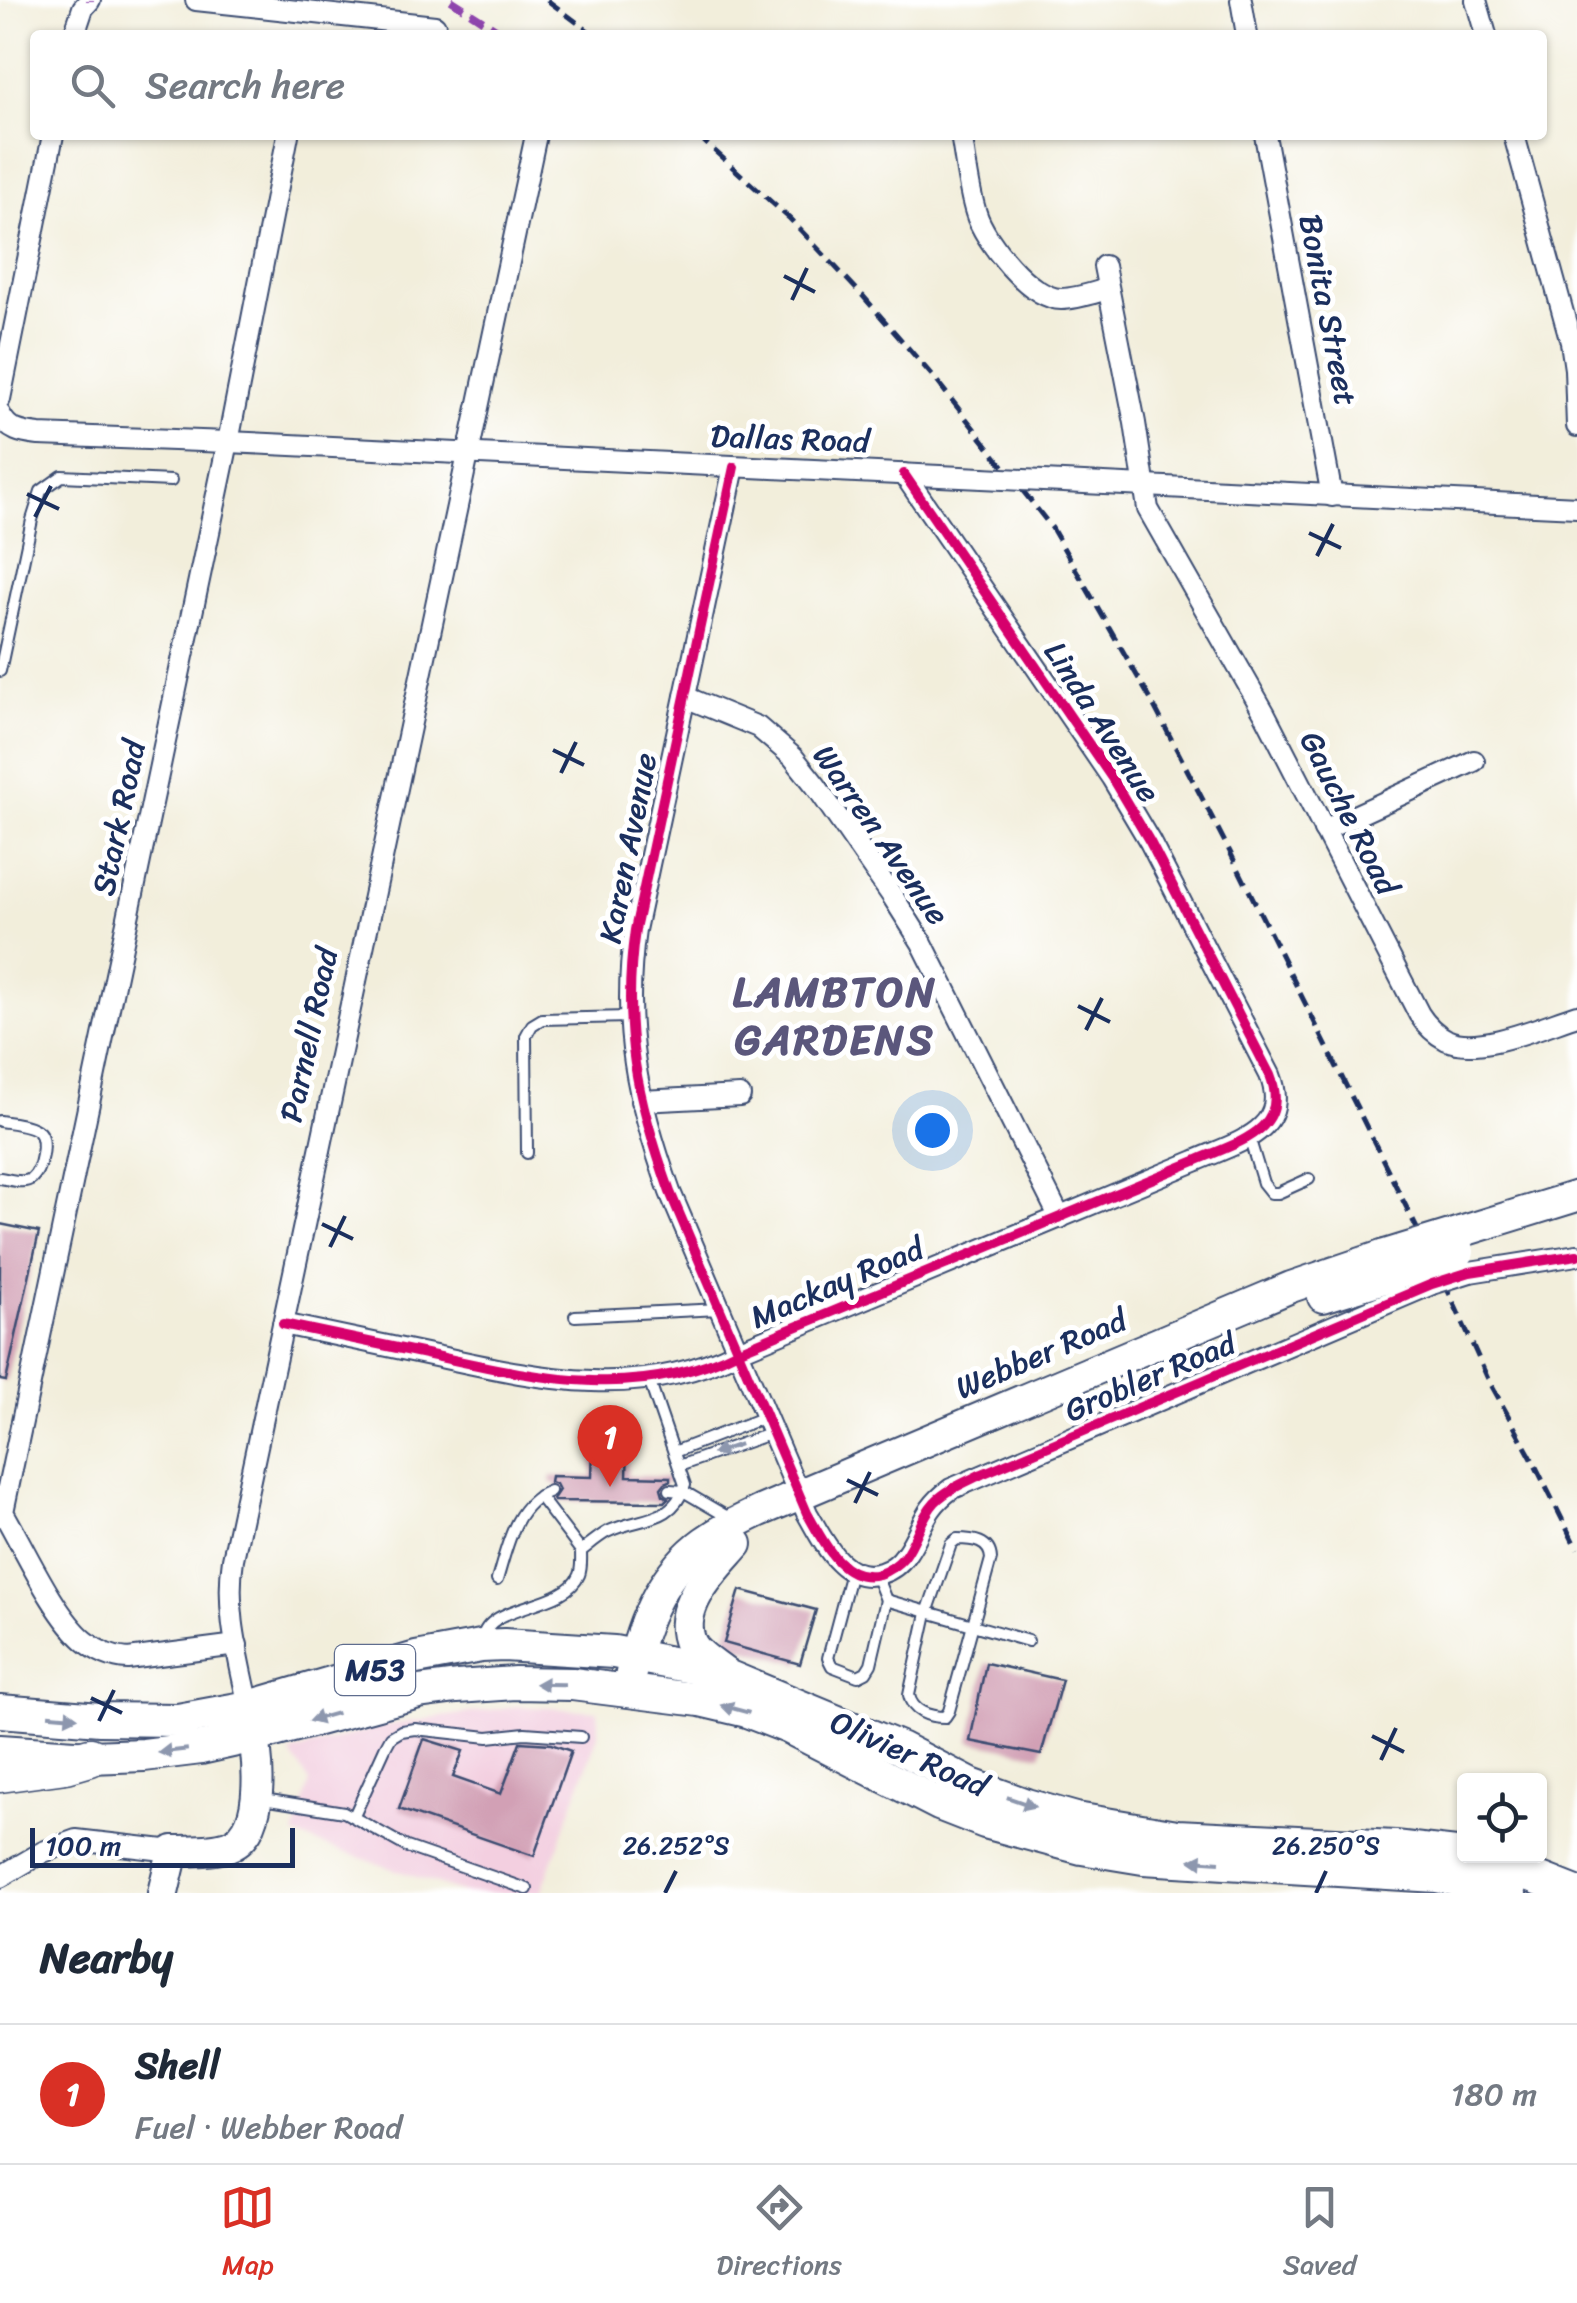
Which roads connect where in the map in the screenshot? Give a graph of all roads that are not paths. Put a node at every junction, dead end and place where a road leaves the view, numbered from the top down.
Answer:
1 (90, 0) edge
2 (196, 0) edge
3 (1241, 0) edge
4 (1476, 0) edge
5 (310, 25) edge
6 (435, 26) dead end
7 (76, 30) edge
8 (1246, 30) edge
9 (1485, 30) edge
10 (52, 140) edge
11 (287, 140) edge
12 (535, 140) edge
13 (962, 140) edge
14 (1266, 140) edge
15 (1515, 140) edge
16 (1104, 266) dead end
17 (1107, 290) junction
18 (0, 399) edge
19 (2, 418) edge
20 (1577, 426) edge
21 (228, 442) junction
22 (468, 454) junction
23 (734, 466) junction
24 (904, 474) junction
25 (171, 481) dead end
26 (1145, 487) junction
27 (1332, 496) junction
28 (1577, 507) edge
29 (0, 671) edge
30 (685, 697) junction
31 (1474, 761) dead end
32 (1324, 830) junction
33 (1577, 1015) edge
34 (629, 1017) junction
35 (740, 1096) dead end
36 (642, 1102) junction
37 (1270, 1120) joint
38 (0, 1121) edge
39 (1249, 1137) junction
40 (528, 1153) dead end
41 (0, 1178) edge
42 (1309, 1179) dead end
43 (1577, 1196) edge
44 (1577, 1216) edge
45 (1060, 1218) junction
46 (1466, 1251) junction
47 (1577, 1256) edge
48 (721, 1309) junction
49 (574, 1316) dead end
50 (282, 1324) junction
51 (738, 1351) junction
52 (649, 1380) junction
53 (769, 1425) junction
54 (674, 1452) junction
55 (679, 1466) junction
56 (670, 1490) dead end
57 (550, 1491) dead end
58 (683, 1491) junction
59 (538, 1496) junction
60 (804, 1503) junction
61 (2, 1509) edge
62 (737, 1533) junction
63 (581, 1551) junction
64 (851, 1572) junction
65 (876, 1575) junction
66 (497, 1580) dead end
67 (886, 1600) junction
68 (927, 1613) junction
69 (972, 1626) junction
70 (1028, 1641) dead end
71 (237, 1645) junction
72 (481, 1646) junction
73 (644, 1658) junction
74 (727, 1676) junction
75 (637, 1691) junction
76 (0, 1710) edge
77 (252, 1722) junction
78 (581, 1737) dead end
79 (0, 1750) edge
80 (90, 1757) junction
81 (0, 1773) edge
82 (256, 1798) junction
83 (354, 1816) junction
84 (173, 1851) junction
85 (0, 1877) edge
86 (528, 1889) dead end
87 (163, 1893) edge
88 (1510, 1893) edge
89 (1576, 1893) edge

1 - 7 street
2 - 5 street
3 - 8 street
4 - 9 street
5 - 6 street
10 - 18 street
11 - 21 street, Stark Road
12 - 22 street, Parnell Road
13 - 17 street
14 - 27 street, Bonita Street
15 - 20 street
16 - 17 street, Gauche Road
17 - 26 street, Gauche Road
19 - 21 street, Dallas Road
21 - 22 street, Dallas Road
21 - 61 street, Stark Road
22 - 23 street, Dallas Road
22 - 50 street, Parnell Road
23 - 24 street, Dallas Road
23 - 30 street, Karen Avenue
24 - 26 street, Dallas Road, bridge
24 - 37 street, Linda Avenue
25 - 29 lane
26 - 27 street, Dallas Road
26 - 32 street, Gauche Road
27 - 28 street, Dallas Road
30 - 34 street, Karen Avenue
30 - 45 street, Warren Avenue
31 - 32 street
32 - 33 street, Gauche Road
34 - 36 street, Karen Avenue
34 - 40 lane
35 - 36 street
36 - 48 street, Karen Avenue
37 - 39 street, Mackay Road
38 - 41 lane
39 - 42 lane
39 - 45 street, Mackay Road
43 - 46 main road, Webber Road
44 - 46 main road, Webber Road
45 - 51 street, Mackay Road
46 - 47 street, Grobler Road
46 - 60 main road, Webber Road, bridge
46 - 65 street, Grobler Road, bridge
48 - 49 lane
48 - 51 street, Karen Avenue
50 - 52 street, Mackay Road
50 - 71 street, Parnell Road
51 - 52 street, Mackay Road
51 - 53 street, Karen Avenue
52 - 54 lane
53 - 54 lane
53 -> 55 lane
53 - 60 street, Karen Avenue
54 - 55 lane
55 - 58 lane
56 - 58 lane
57 - 59 lane
58 - 62 lane
58 - 63 lane
59 - 63 lane
59 - 66 lane
60 - 62 main road, Webber Road
60 - 64 street
61 - 71 street
62 - 73 main road, Webber Road
62 - 74 main road
63 - 72 lane
64 - 65 street
64 - 67 lane
65 - 67 lane
67 - 68 lane
68 - 69 lane
68 - 69 lane
68 - 69 lane
69 - 70 lane
71 - 77 street, Parnell Road
72 - 73 main road, Olivier Road / M53
72 - 77 main road, Olivier Road / M53
73 - 74 main road, Olivier Road / M53
73 - 75 main road, Webber Road
74 -> 89 main road, Olivier Road / M53
75 -> 77 main road, Olivier Road / M53
88 -> 75 main road, Olivier Road / M53
76 -> 77 main road, M53
77 -> 80 main road, M53
77 - 82 main road, Parnell Road
78 - 83 lane
79 - 80 main road, M53
80 - 81 highway
82 - 83 lane
82 - 84 main road, Parnell Road
83 - 86 lane
84 - 85 street
84 - 87 main road

